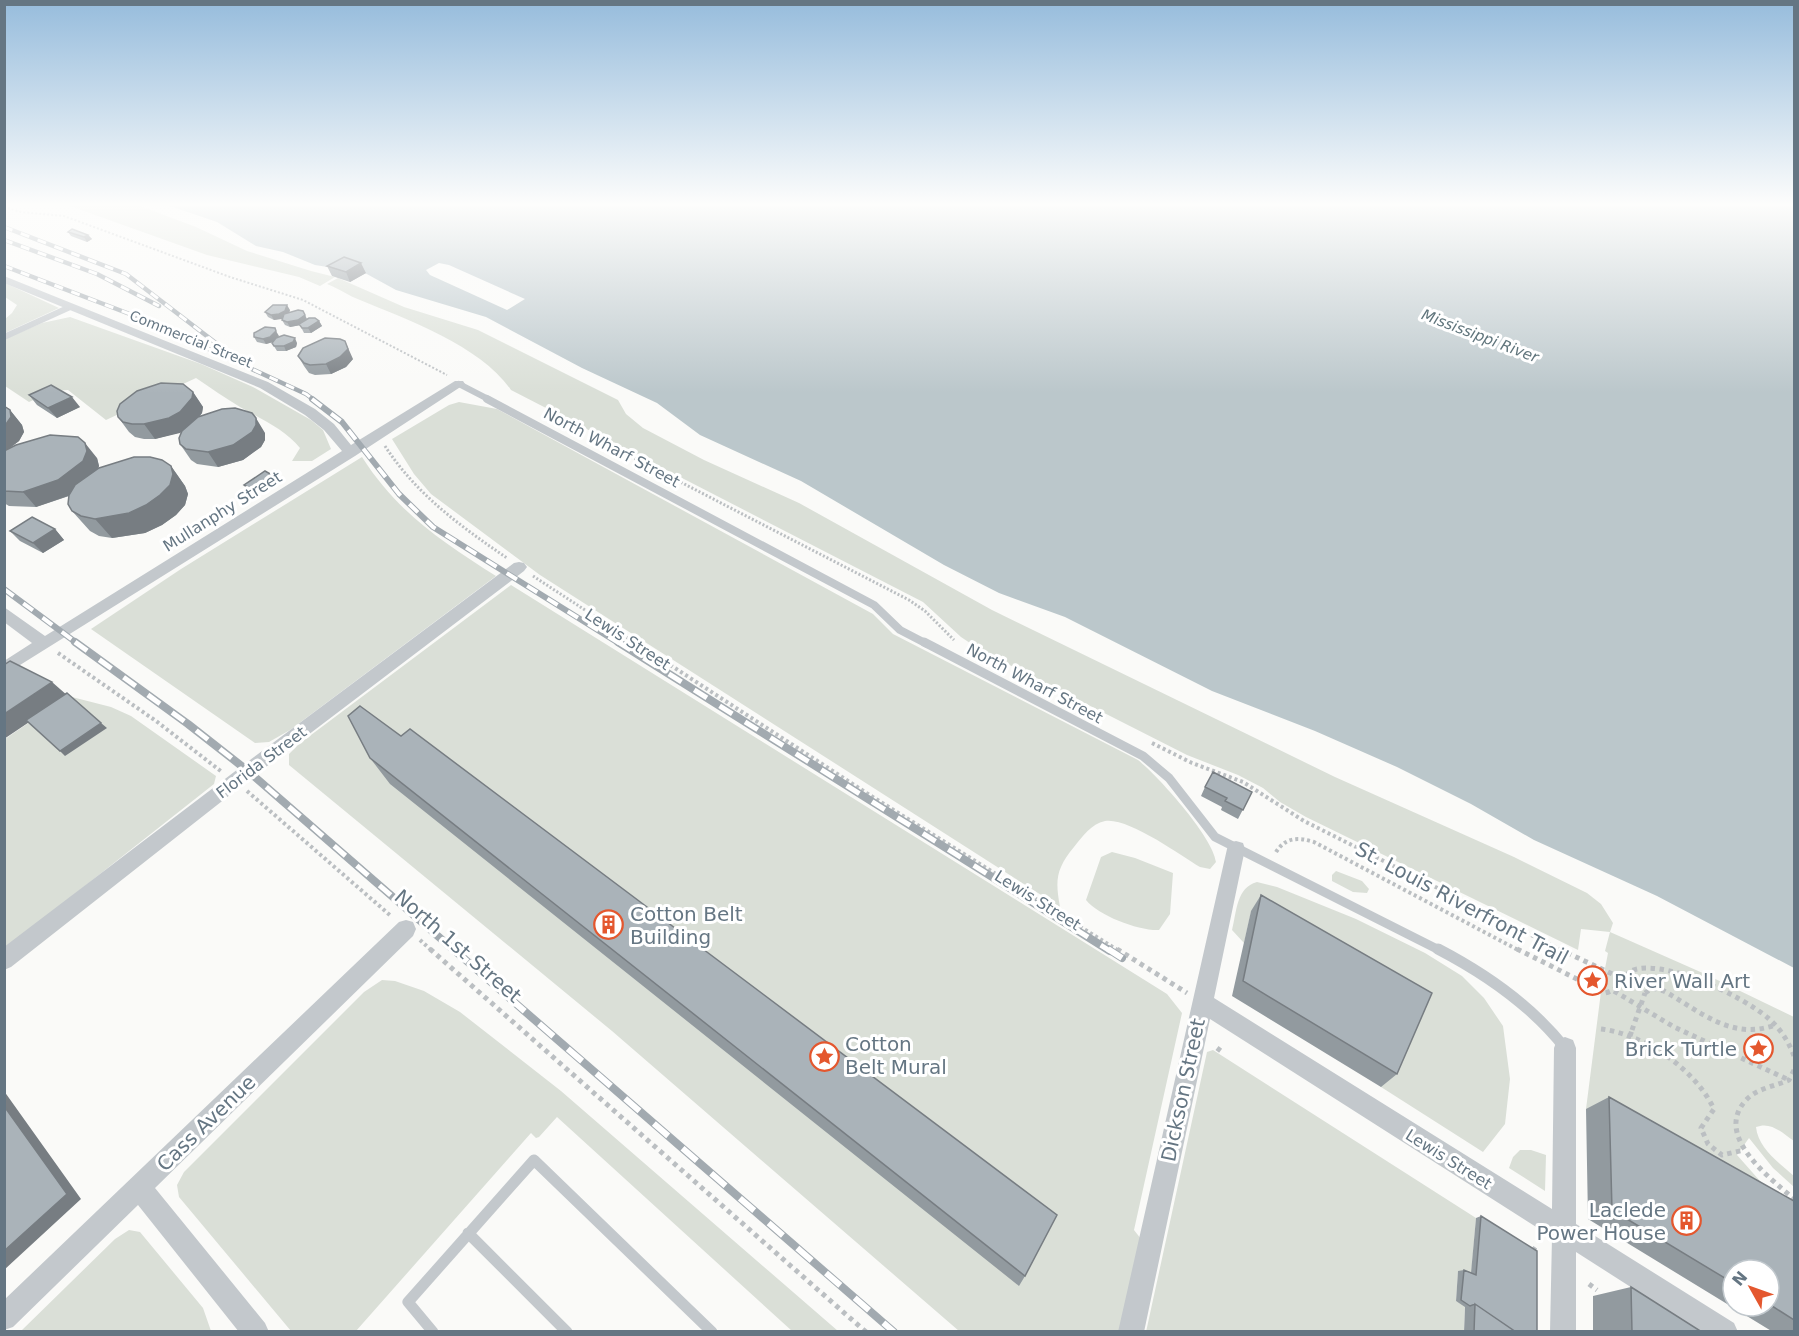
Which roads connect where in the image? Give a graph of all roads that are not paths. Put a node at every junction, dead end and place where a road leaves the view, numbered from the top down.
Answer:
1 (4, 279) edge
2 (70, 307) junction
3 (4, 337) edge
4 (459, 384) joint
5 (350, 453) junction
6 (519, 567) road end
7 (4, 614) edge
8 (44, 644) junction
9 (4, 669) edge
10 (1236, 849) junction
11 (406, 929) road end
12 (4, 960) edge
13 (1203, 1003) junction
14 (1565, 1048) joint
15 (139, 1188) junction
16 (1563, 1231) junction
17 (468, 1233) junction
18 (4, 1318) edge
19 (256, 1332) edge
20 (433, 1332) edge
21 (567, 1332) edge
22 (712, 1332) edge
23 (1131, 1332) edge
24 (1563, 1332) edge
25 (1725, 1332) edge

1 - 2 street, Commercial Street
2 - 3 lane
2 - 5 street, Commercial Street
4 - 5 street, Mullanphy Street
4 - 10 lane, North Wharf Street
5 - 8 street, Mullanphy Street
6 - 12 street, Florida Street
7 - 8 street
8 - 9 street, Mullanphy Street
10 - 13 street, Dickson Street
10 - 14 lane, North Wharf Street
11 - 15 street, Cass Avenue
13 - 16 street, Lewis Street
13 - 23 street, Dickson Street
14 - 16 street
15 - 18 street, Cass Avenue
15 - 19 street
16 - 24 street
16 - 25 street, Lewis Street
17 - 20 lane
17 - 21 lane
17 - 22 lane

